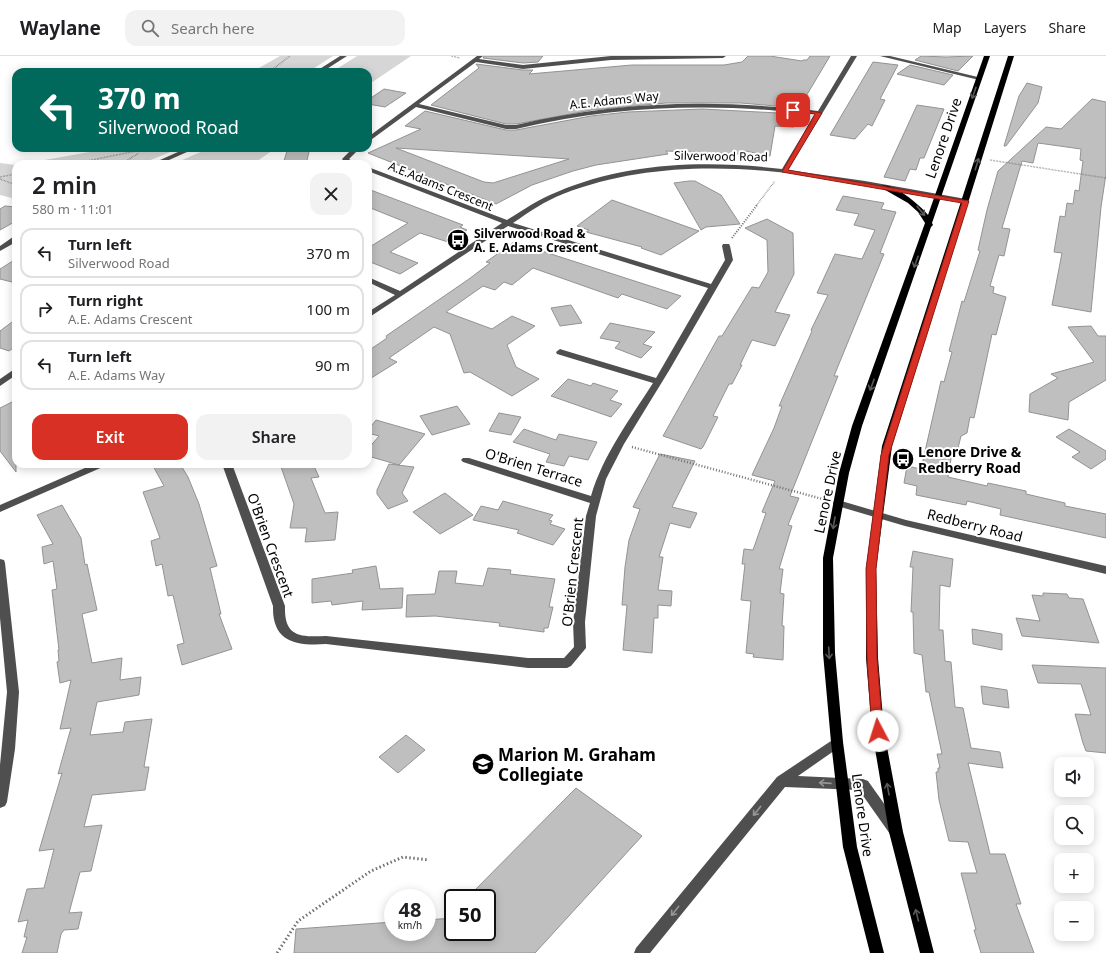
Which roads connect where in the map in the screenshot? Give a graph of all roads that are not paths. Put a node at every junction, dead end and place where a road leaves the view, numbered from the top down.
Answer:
1 (344, 56) edge
2 (723, 56) edge
3 (854, 56) edge
4 (883, 56) edge
5 (987, 56) edge
6 (1011, 56) edge
7 (477, 58) edge
8 (324, 68) edge
9 (980, 78) junction
10 (414, 105) junction
11 (819, 113) junction
12 (372, 137) edge
13 (183, 152) edge
14 (353, 152) edge
15 (164, 160) edge
16 (346, 160) edge
17 (372, 171) edge
18 (784, 171) junction
19 (883, 187) junction
20 (939, 197) junction
21 (966, 201) junction
22 (507, 223) junction
23 (929, 225) junction
24 (12, 242) edge
25 (726, 246) dead end
26 (0, 249) edge
27 (372, 281) edge
28 (713, 287) junction
29 (400, 294) junction
30 (372, 313) edge
31 (560, 352) dead end
32 (12, 374) edge
33 (658, 382) junction
34 (0, 383) edge
35 (466, 460) dead end
36 (93, 468) edge
37 (228, 468) edge
38 (595, 501) junction
39 (838, 503) junction
40 (0, 509) edge
41 (876, 515) junction
42 (0, 563) edge
43 (1106, 570) edge
44 (837, 742) junction
45 (5, 750) edge
46 (782, 781) junction
47 (843, 784) junction
48 (0, 802) edge
49 (896, 832) junction
50 (641, 953) edge
51 (877, 953) edge
52 (927, 953) edge

1 - 8 street
2 - 7 street
3 - 11 street
4 - 9 street
5 - 9 main road, Lenore Drive
21 -> 6 main road, Lenore Drive
7 - 10 street
9 -> 20 main road, Lenore Drive
10 - 11 street, A.E. Adams Way
10 - 12 street
11 - 18 street
13 - 15 street
14 - 16 street
17 - 22 street, A.E.Adams Crescent
18 - 19 street, Silverwood Road
18 - 22 street, Silverwood Road
19 - 20 street, Silverwood Road
19 -> 23 main road
20 - 21 street, Silverwood Road
20 - 23 main road, Lenore Drive
21 - 41 main road, Lenore Drive
22 - 28 street
22 - 29 street, Silverwood Road
23 -> 39 main road, Lenore Drive
24 - 26 street
25 - 28 street, O'Brien Crescent
27 - 29 street
28 - 33 street, O'Brien Crescent
29 - 30 street, Silverwood Road
31 - 33 street
32 - 34 street
33 - 38 street, O'Brien Crescent
35 - 38 street, O'Brien Terrace
36 - 40 street
37 - 38 street, O'Brien Crescent
39 - 41 street, Redberry Road
39 -> 44 main road, Lenore Drive
41 - 43 street, Redberry Road
49 -> 41 main road, Lenore Drive
42 - 45 street
44 - 46 street
44 - 47 main road, Lenore Drive
45 - 48 street
47 -> 46 street
46 -> 50 street
47 - 49 street
47 - 51 main road, Lenore Drive
52 -> 49 main road, Lenore Drive

